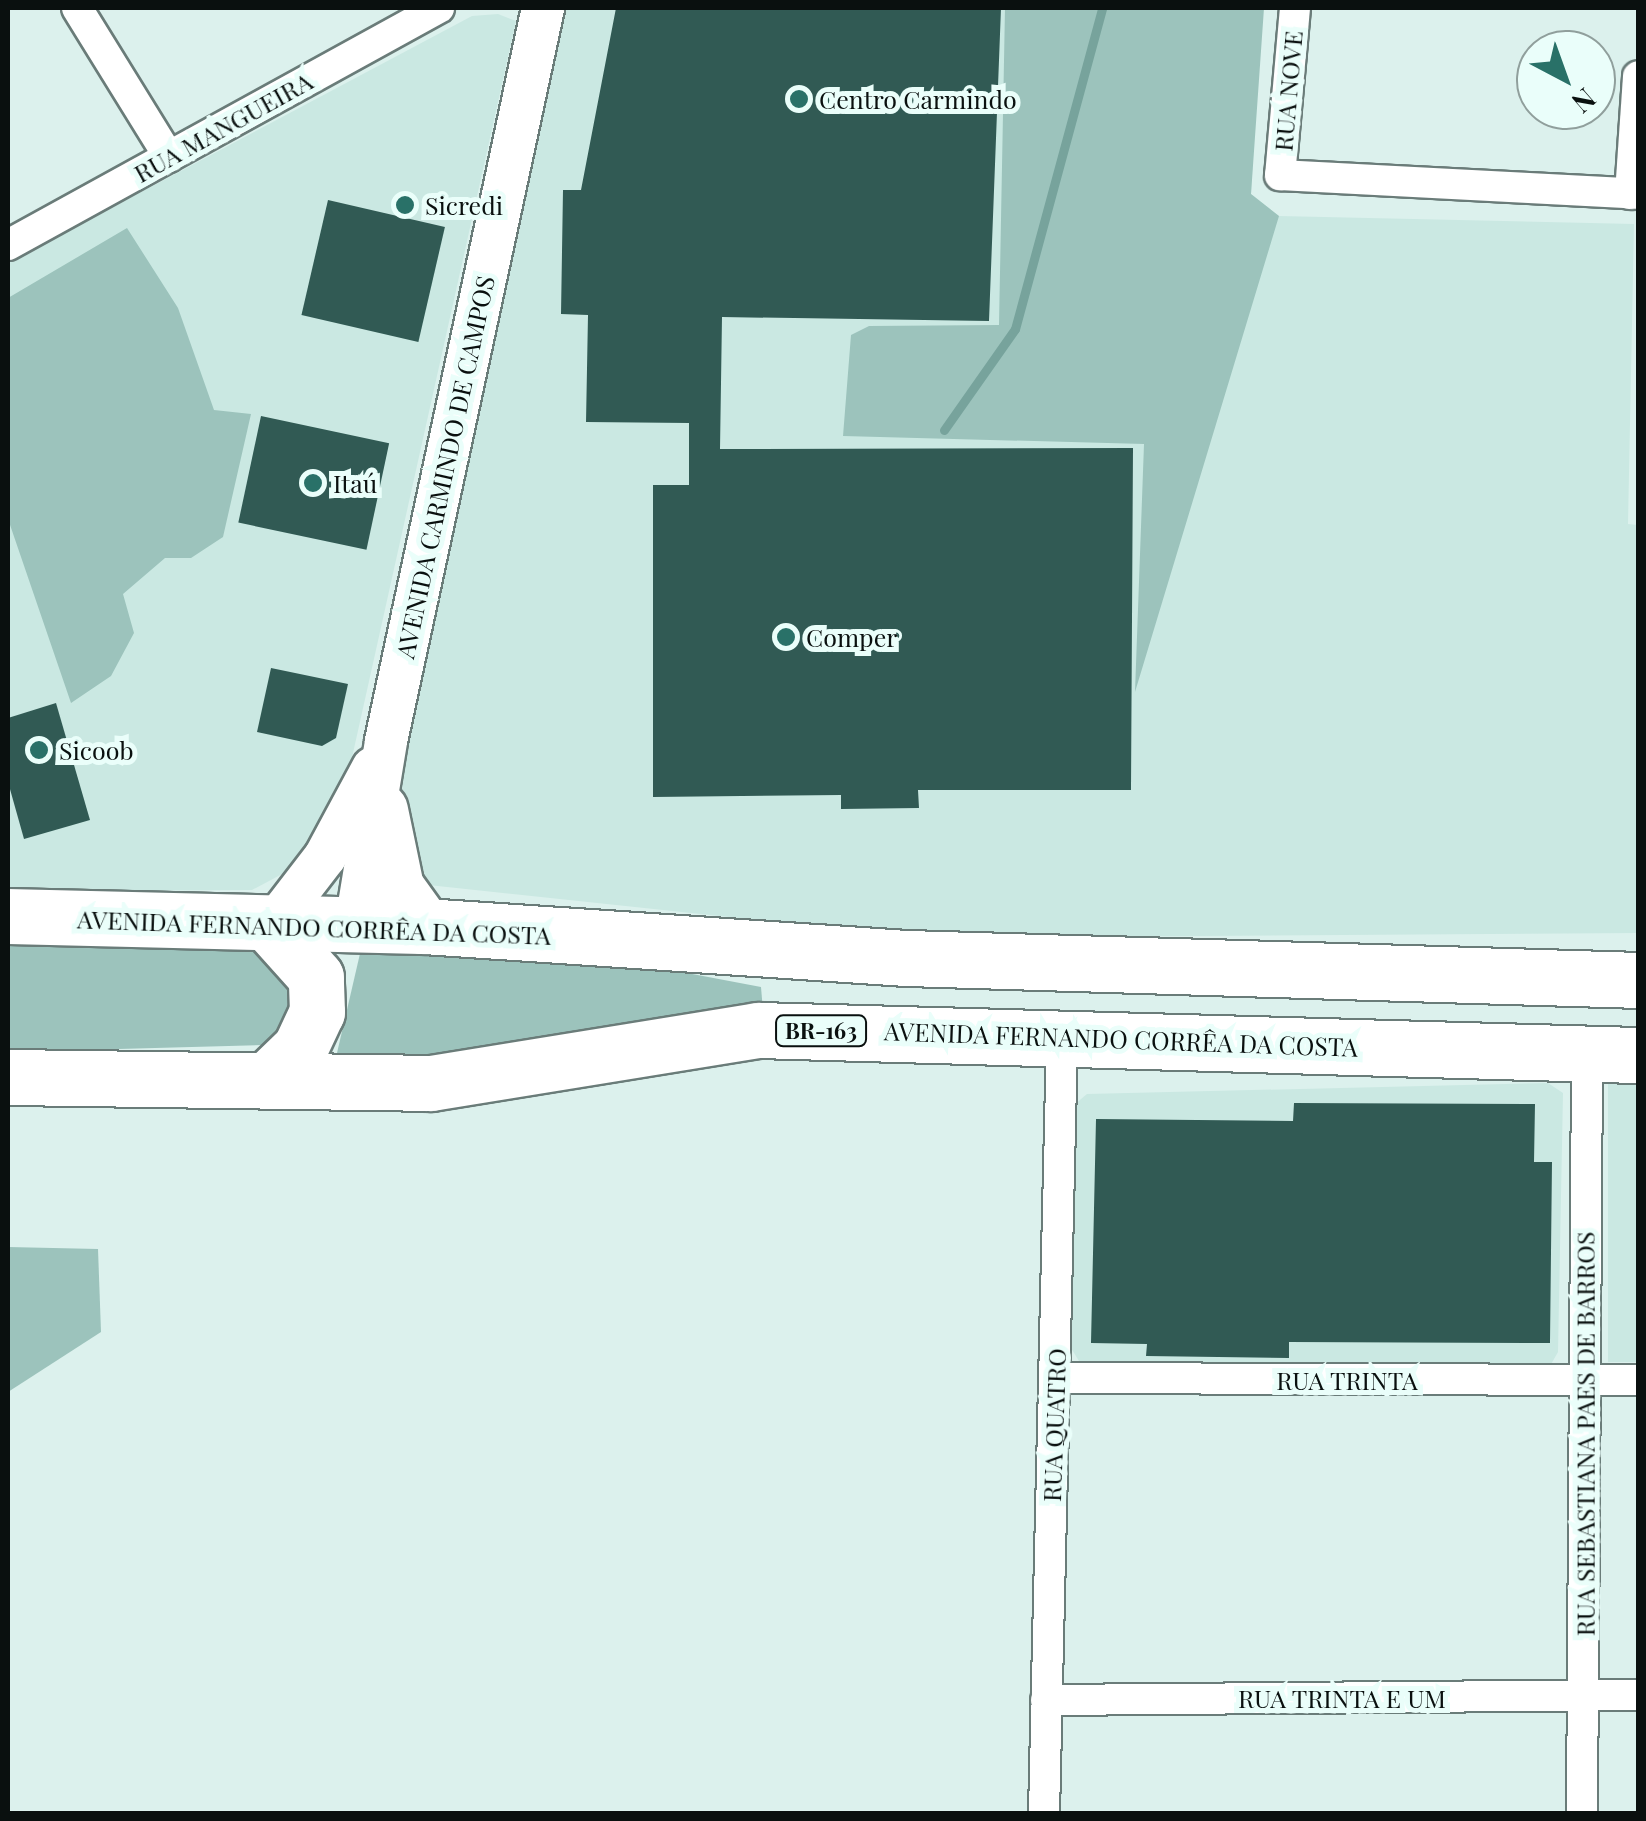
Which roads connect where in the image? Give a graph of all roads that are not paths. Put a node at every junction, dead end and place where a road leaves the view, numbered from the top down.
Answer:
1 (77, 8) edge
2 (439, 8) edge
3 (544, 8) edge
4 (1295, 8) edge
5 (1638, 76) edge
6 (169, 157) junction
7 (1634, 194) edge
8 (8, 245) edge
9 (386, 740) junction
10 (380, 810) junction
11 (8, 916) edge
12 (424, 926) junction
13 (271, 927) junction
14 (355, 928) junction
15 (1638, 980) edge
16 (317, 1012) junction
17 (1062, 1036) junction
18 (1613, 1055) edge
19 (271, 1076) junction
20 (8, 1077) edge
21 (1055, 1378) junction
22 (1638, 1380) edge
23 (1584, 1382) junction
24 (1638, 1695) edge
25 (1584, 1696) junction
26 (1046, 1700) junction
27 (1044, 1814) edge
28 (1582, 1814) edge

1 - 6 street
2 - 6 street, RUA MANGUEIRA
3 - 9 main road, AVENIDA CARMINDO DE CAMPOS
4 - 7 street, RUA NOVE
5 - 7 street
6 - 8 street, RUA MANGUEIRA
9 - 10 main road, AVENIDA CARMINDO DE CAMPOS
9 - 13 main road
10 - 12 highway
10 - 14 main road, AVENIDA CARMINDO DE CAMPOS
11 - 13 highway, AVENIDA FERNANDO CORRÊA DA COSTA
12 - 14 highway, AVENIDA FERNANDO CORRÊA DA COSTA
12 - 15 highway, AVENIDA FERNANDO CORRÊA DA COSTA
13 - 14 highway, AVENIDA FERNANDO CORRÊA DA COSTA
13 - 16 highway
14 - 16 highway
16 - 19 highway
17 - 18 highway, AVENIDA FERNANDO CORRÊA DA COSTA / BR-163
17 - 19 highway, AVENIDA FERNANDO CORRÊA DA COSTA / BR-163
17 - 21 street, RUA QUATRO
18 - 23 street, RUA SEBASTIANA PAES DE BARROS
19 - 20 highway, AVENIDA FERNANDO CORRÊA DA COSTA / BR-163
21 - 23 street, RUA TRINTA
21 - 26 street, RUA QUATRO
22 - 23 street, RUA TRINTA
23 - 25 street, RUA SEBASTIANA PAES DE BARROS
24 - 25 street, RUA TRINTA E UM
25 - 26 street, RUA TRINTA E UM
25 - 28 street, RUA SEBASTIANA PAES DE BARROS
26 - 27 street, RUA QUATRO

